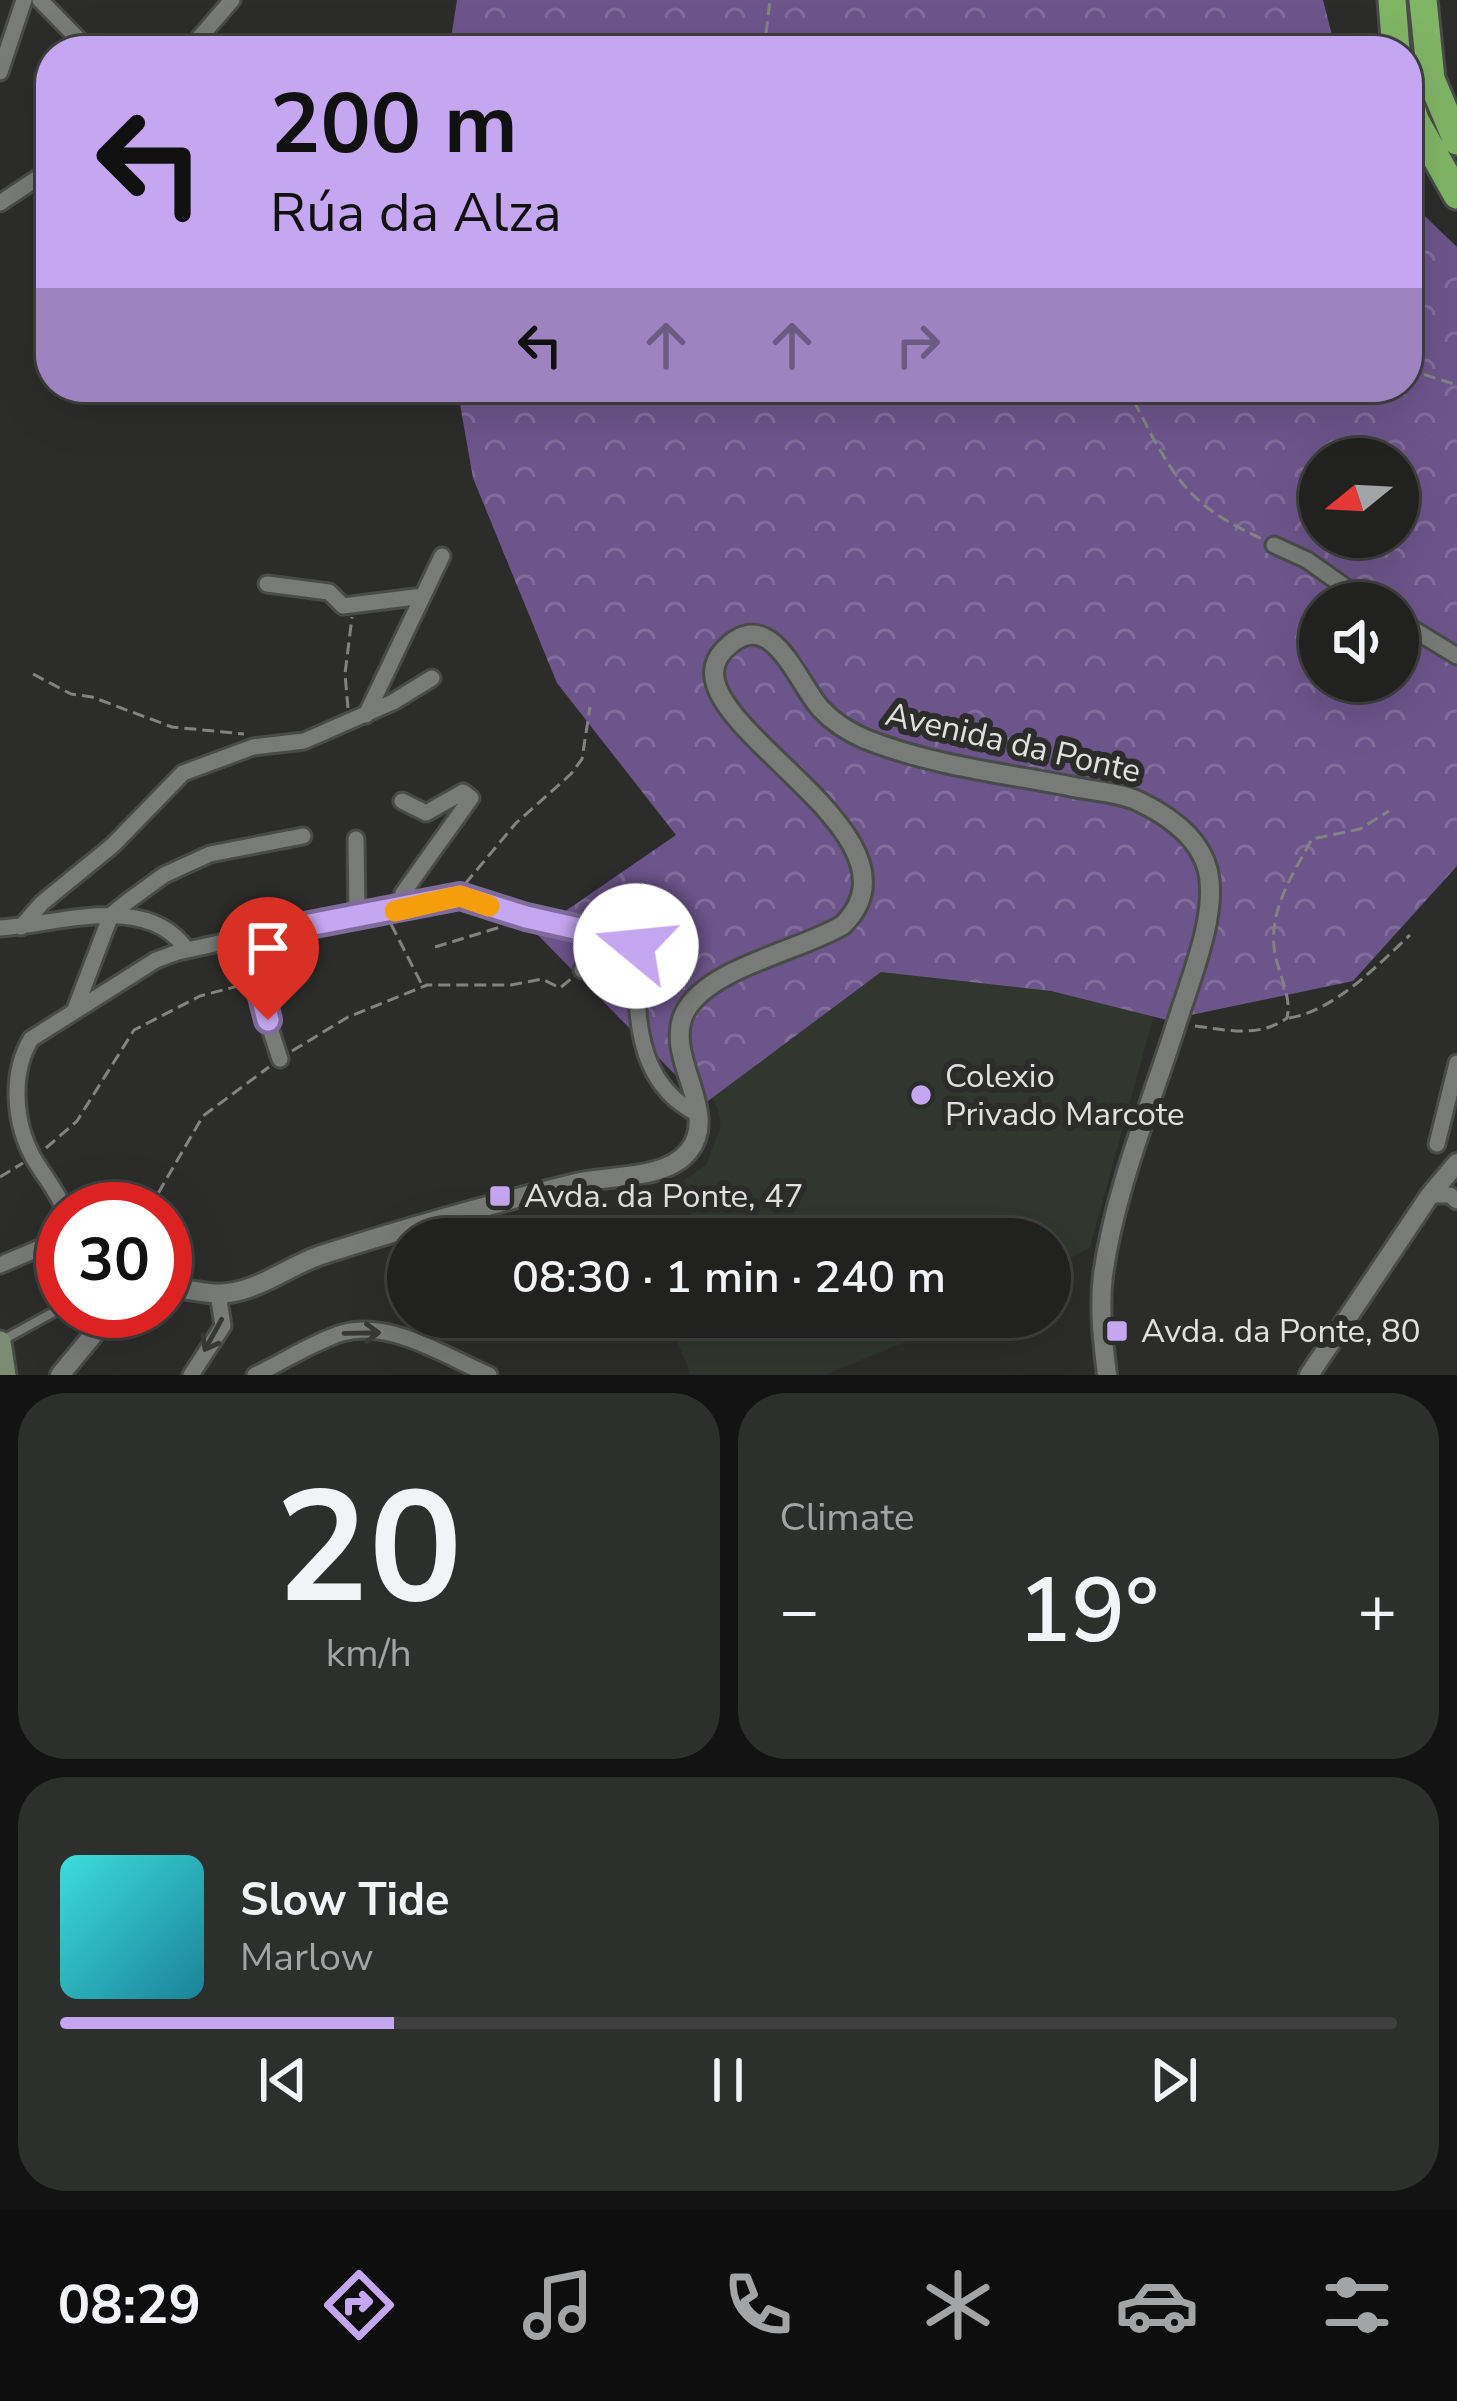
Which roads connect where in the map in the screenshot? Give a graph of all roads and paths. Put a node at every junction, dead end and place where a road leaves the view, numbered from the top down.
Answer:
1 (24, 0) edge
2 (40, 0) edge
3 (232, 0) edge
4 (770, 0) edge
5 (1392, 0) edge
6 (1423, 0) edge
7 (75, 36) edge
8 (201, 36) edge
9 (766, 36) edge
10 (1395, 36) edge
11 (1429, 51) junction
12 (0, 72) edge
13 (1457, 104) edge
14 (1422, 133) edge
15 (1457, 141) edge
16 (36, 179) edge
17 (1456, 195) edge
18 (0, 203) edge
19 (1422, 374) edge
20 (1457, 385) edge
21 (1136, 402) edge
22 (1274, 545) joint
23 (442, 556) dead end
24 (1338, 582) edge
25 (267, 584) dead end
26 (423, 596) junction
27 (351, 607) junction
28 (1419, 633) edge
29 (1457, 656) edge
30 (33, 674) dead end
31 (432, 678) dead end
32 (590, 707) dead end
33 (358, 718) junction
34 (262, 732) dead end
35 (402, 801) dead end
36 (1389, 811) dead end
37 (303, 836) dead end
38 (356, 839) dead end
39 (460, 896) junction
40 (393, 911) junction
41 (357, 913) junction
42 (111, 915) junction
43 (520, 915) junction
44 (22, 927) junction
45 (0, 928) edge
46 (601, 934) junction
47 (1410, 934) dead end
48 (247, 937) junction
49 (435, 947) dead end
50 (187, 950) junction
51 (583, 970) joint
52 (255, 982) junction
53 (423, 987) junction
54 (74, 1012) junction
55 (1287, 1018) junction
56 (1176, 1024) junction
57 (280, 1059) junction
58 (1457, 1063) edge
59 (698, 1114) junction
60 (1437, 1144) dead end
61 (33, 1158) junction
62 (1456, 1168) edge
63 (0, 1177) edge
64 (48, 1182) edge
65 (165, 1182) edge
66 (1430, 1195) junction
67 (1457, 1201) edge
68 (36, 1250) edge
69 (0, 1265) edge
70 (192, 1291) edge
71 (218, 1293) junction
72 (36, 1322) edge
73 (91, 1338) edge
74 (0, 1342) edge
75 (5, 1375) edge
76 (60, 1375) edge
77 (191, 1375) edge
78 (255, 1375) edge
79 (489, 1375) edge
80 (1107, 1375) edge
81 (1309, 1375) edge

1 - 12 street
2 - 7 street
3 - 8 street
4 - 9 path
5 - 10 highway
6 - 11 highway
11 - 13 highway
11 - 15 highway
14 - 17 highway
16 - 18 street
19 - 20 path
21 - 22 path
22 - 24 street
23 - 26 street
25 - 27 street
26 - 27 street
26 - 33 street
27 - 33 path
28 - 29 street
30 - 34 path
31 - 33 street
32 - 39 path
33 - 44 street
35 - 40 street
36 - 55 path
37 - 42 street
38 - 41 street
39 - 40 street
39 - 43 street
40 - 41 street
40 - 53 path
41 - 48 street
42 - 44 street
42 - 50 street
42 - 54 street
43 - 46 street
43 - 49 path
44 - 45 street
46 - 51 street
46 - 59 street
47 - 55 path
48 - 50 street
48 - 52 street
50 - 54 street
51 - 53 path
52 - 57 street
52 - 61 path
53 - 57 path
54 - 61 street
55 - 56 path
56 - 59 street, Avenida da Ponte
56 - 80 street, Avenida da Ponte
57 - 65 path
58 - 60 street
59 - 71 street
61 - 63 path
61 - 64 street
62 - 66 street
66 - 67 street
66 - 81 street
68 - 69 street
70 - 71 street
71 -> 77 street
72 - 74 lane
73 - 76 street
74 - 75 main road
78 -> 79 street

